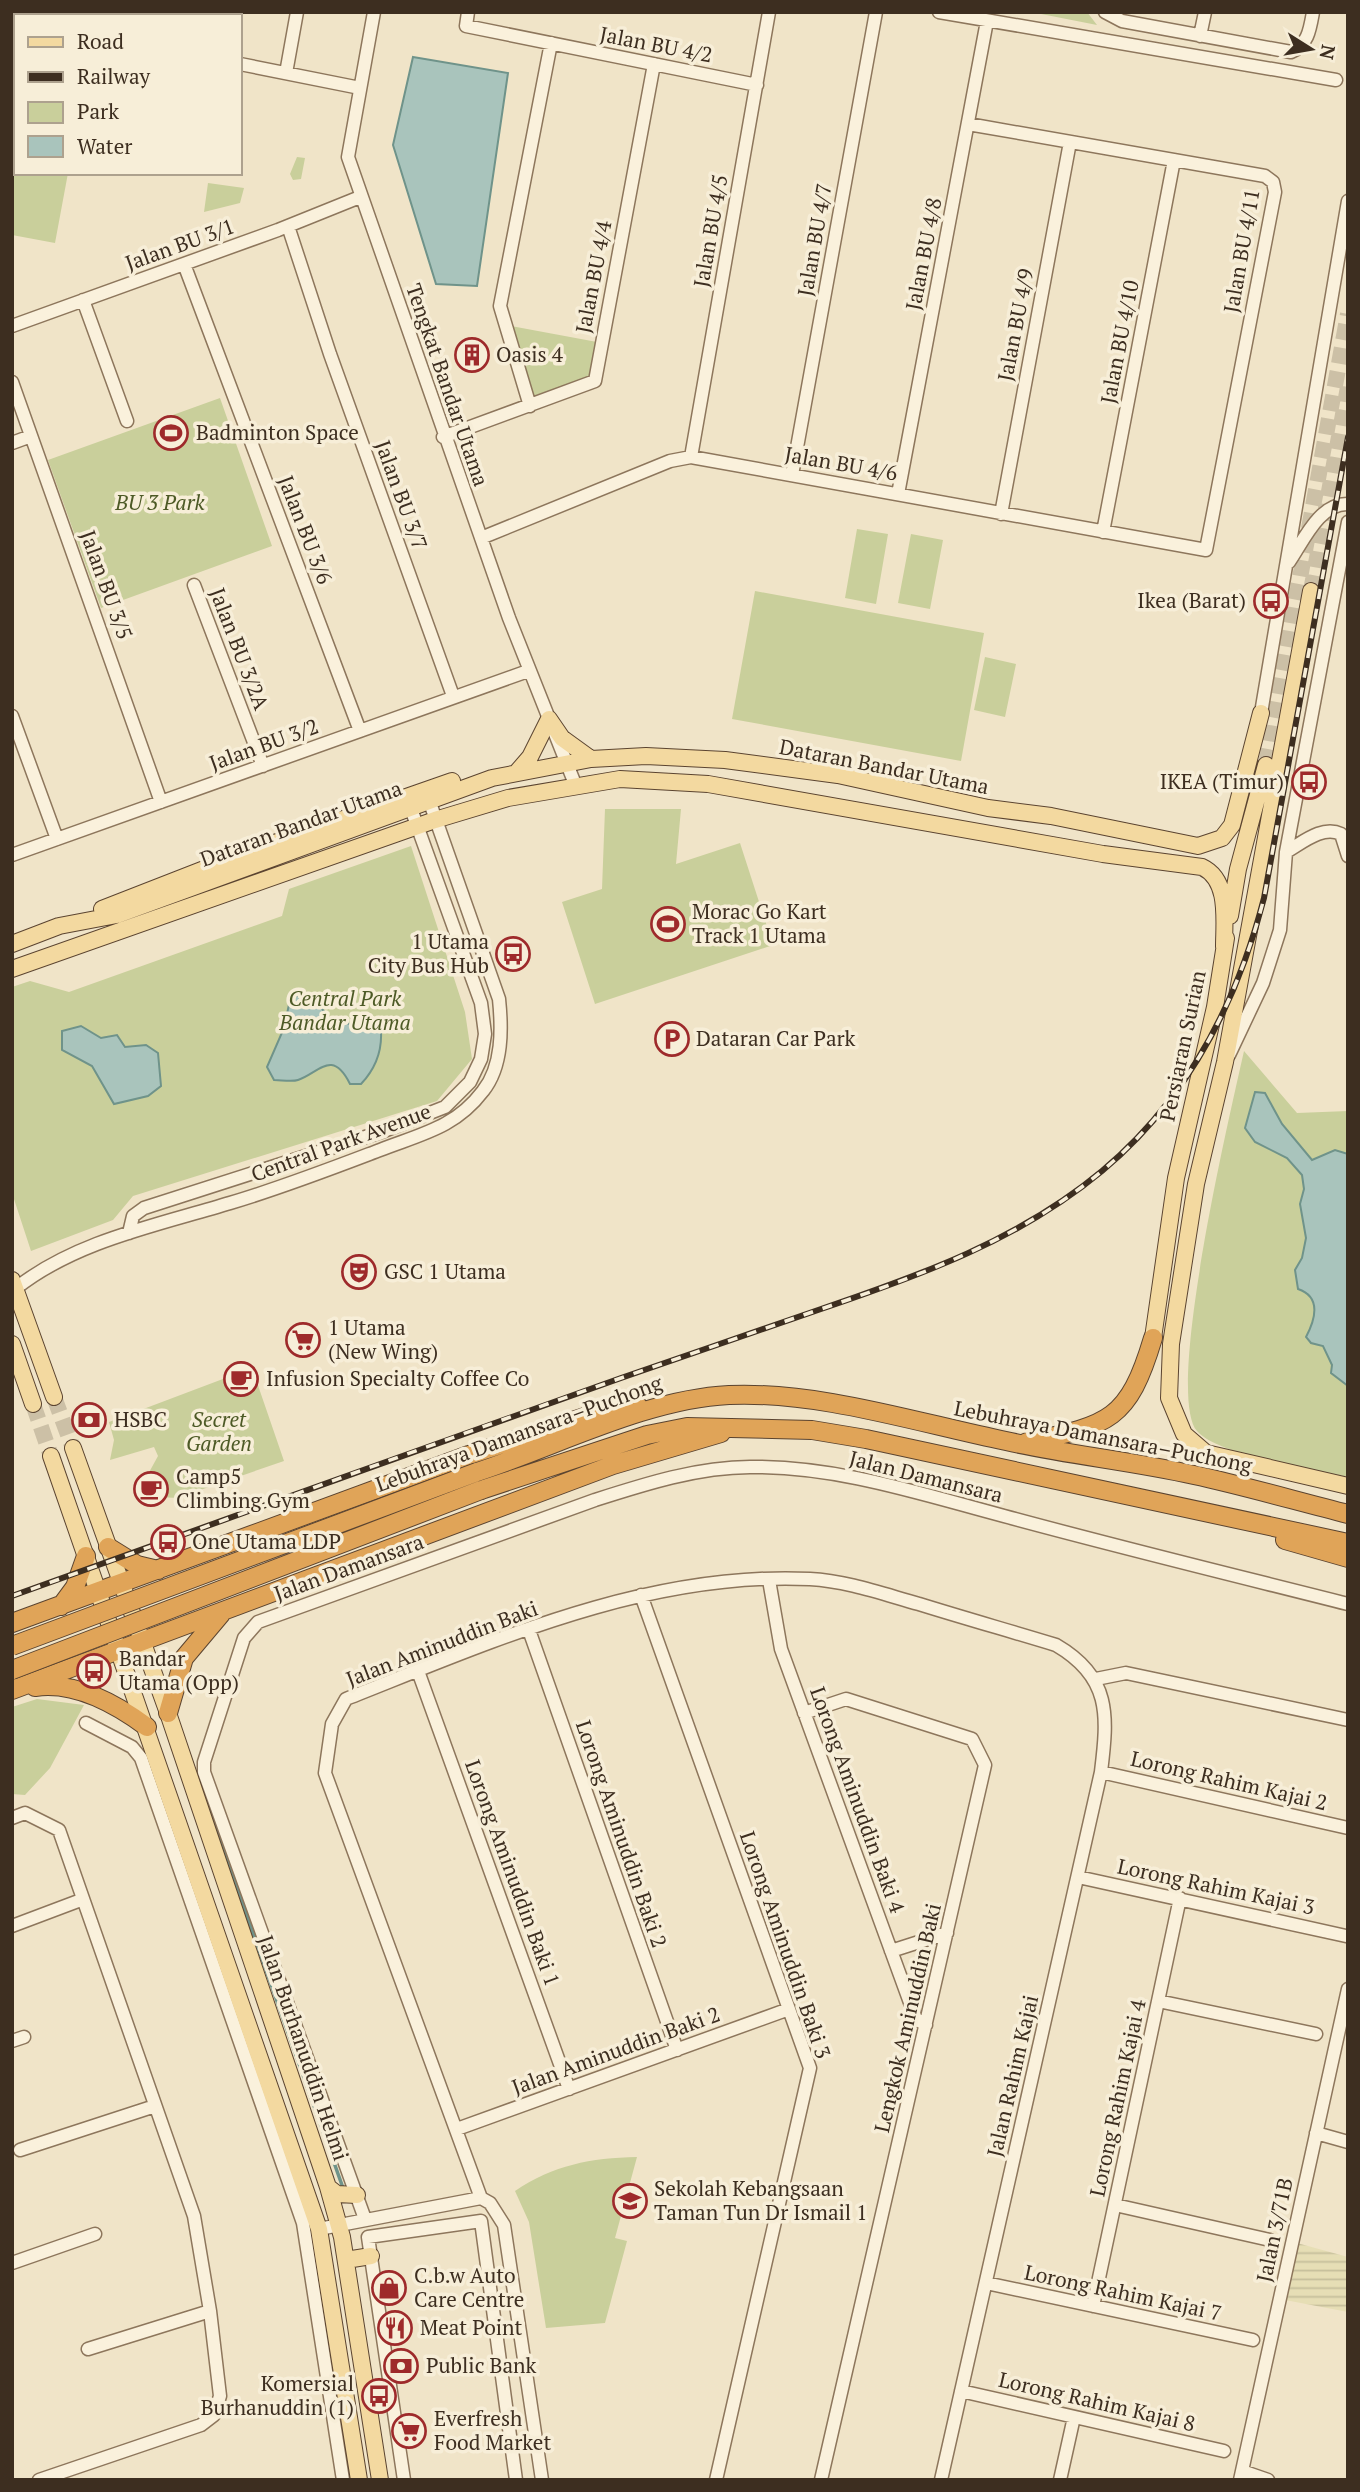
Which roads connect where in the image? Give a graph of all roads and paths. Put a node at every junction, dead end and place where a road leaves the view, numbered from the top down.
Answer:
1 (297, 12) edge
2 (374, 12) edge
3 (468, 12) edge
4 (769, 12) edge
5 (876, 12) edge
6 (939, 12) edge
7 (1105, 12) edge
8 (1205, 12) edge
9 (1313, 12) edge
10 (987, 20) junction
11 (1200, 36) junction
12 (551, 43) junction
13 (242, 64) edge
14 (654, 64) junction
15 (286, 73) junction
16 (1336, 80) dead end
17 (757, 85) junction
18 (360, 88) junction
19 (968, 124) junction
20 (1070, 142) junction
21 (1174, 160) junction
22 (360, 197) junction
23 (1348, 201) edge
24 (288, 226) junction
25 (184, 264) junction
26 (83, 300) junction
27 (12, 326) edge
28 (12, 382) edge
29 (530, 406) junction
30 (127, 421) dead end
31 (31, 436) junction
32 (443, 437) junction
33 (12, 443) edge
34 (691, 457) junction
35 (792, 475) junction
36 (898, 494) junction
37 (1348, 504) edge
38 (1001, 514) junction
39 (1348, 522) edge
40 (1103, 532) junction
41 (481, 538) junction
42 (1206, 550) joint
43 (1286, 565) junction
44 (1348, 581) edge
45 (194, 585) dead end
46 (1311, 591) tunnel mouth
47 (1332, 599) junction
48 (528, 671) junction
49 (453, 696) junction
50 (1261, 713) junction
51 (12, 716) edge
52 (549, 719) junction
53 (360, 731) junction
54 (591, 759) junction
55 (565, 762) junction
56 (1266, 765) tunnel mouth
57 (262, 766) junction
58 (517, 772) junction
59 (492, 778) junction
60 (569, 785) junction
61 (429, 800) junction
62 (161, 802) junction
63 (410, 806) junction
64 (435, 820) junction
65 (417, 826) junction
66 (57, 839) junction
67 (1286, 852) junction
68 (12, 855) edge
69 (1348, 856) edge
70 (1238, 869) junction
71 (59, 926) junction
72 (12, 944) edge
73 (1224, 947) junction
74 (12, 969) edge
75 (1225, 1062) junction
76 (129, 1233) junction
77 (14, 1284) edge
78 (1153, 1338) joint
79 (12, 1344) edge
80 (54, 1397) tunnel mouth
81 (33, 1404) tunnel mouth
82 (663, 1404) junction
83 (731, 1430) junction
84 (1017, 1444) junction
85 (73, 1448) tunnel mouth
86 (51, 1456) tunnel mouth
87 (1348, 1486) edge
88 (1348, 1514) edge
89 (1257, 1525) junction
90 (1348, 1544) edge
91 (108, 1547) junction
92 (86, 1556) junction
93 (1348, 1558) edge
94 (163, 1569) junction
95 (769, 1580) junction
96 (121, 1584) junction
97 (99, 1592) junction
98 (641, 1595) junction
99 (1348, 1604) edge
100 (61, 1606) junction
101 (223, 1612) junction
102 (258, 1622) joint
103 (12, 1623) edge
104 (186, 1623) junction
105 (12, 1628) edge
106 (529, 1630) junction
107 (142, 1640) junction
108 (12, 1646) edge
109 (120, 1649) junction
110 (83, 1663) junction
111 (12, 1670) edge
112 (418, 1671) junction
113 (1096, 1679) junction
114 (12, 1690) edge
115 (167, 1713) junction
116 (804, 1713) junction
117 (1348, 1720) edge
118 (86, 1723) dead end
119 (147, 1727) junction
120 (1101, 1772) junction
121 (12, 1818) edge
122 (1348, 1828) edge
123 (1078, 1877) junction
124 (1180, 1898) junction
125 (81, 1900) junction
126 (12, 1926) edge
127 (947, 1933) junction
128 (1346, 1936) edge
129 (891, 1951) junction
130 (1348, 1989) edge
131 (1158, 2001) junction
132 (789, 2009) junction
133 (926, 2025) junction
134 (1316, 2034) dead end
135 (677, 2050) junction
136 (569, 2089) junction
137 (155, 2106) junction
138 (457, 2129) junction
139 (1316, 2133) junction
140 (1348, 2142) edge
141 (19, 2150) dead end
142 (328, 2186) junction
143 (357, 2195) junction
144 (481, 2198) junction
145 (1115, 2205) junction
146 (428, 2209) junction
147 (365, 2219) junction
148 (339, 2226) junction
149 (431, 2228) junction
150 (319, 2229) junction
151 (94, 2234) dead end
152 (1270, 2239) dead end
153 (370, 2256) junction
154 (346, 2260) junction
155 (12, 2263) edge
156 (986, 2283) junction
157 (1093, 2306) junction
158 (210, 2311) junction
159 (1253, 2340) dead end
160 (88, 2349) dead end
161 (961, 2391) junction
162 (1074, 2417) junction
163 (1224, 2451) dead end
164 (1241, 2475) edge
165 (39, 2480) edge
166 (343, 2480) edge
167 (359, 2480) edge
168 (380, 2480) edge
169 (404, 2480) edge
170 (516, 2480) edge
171 (542, 2480) edge
172 (716, 2480) edge
173 (821, 2480) edge
174 (941, 2480) edge
175 (1059, 2480) edge
176 (1268, 2480) edge

1 - 15 street
2 - 18 street, Tengkat Bandar Utama
3 - 12 street, Jalan BU 4/2
4 - 17 street, Jalan BU 4/5
5 - 35 street, Jalan BU 4/7
6 - 10 street
7 - 11 street
8 - 11 street
9 - 11 street
10 - 16 street
10 - 19 street, Jalan BU 4/8
12 - 14 street, Jalan BU 4/2
12 - 29 street
13 - 15 street
14 - 17 street, Jalan BU 4/2
14 - 29 street, Jalan BU 4/4
15 - 18 street
17 - 34 street, Jalan BU 4/5
18 - 22 street, Tengkat Bandar Utama
19 - 20 street, Jalan BU 4/11
19 - 36 street, Jalan BU 4/8
20 - 21 street, Jalan BU 4/11
20 - 38 street, Jalan BU 4/9
21 - 40 street, Jalan BU 4/10
21 - 42 street, Jalan BU 4/11
22 - 24 street, Jalan BU 3/1
22 - 32 street, Tengkat Bandar Utama
23 - 43 street
24 - 25 street, Jalan BU 3/1
24 - 49 street, Jalan BU 3/7
25 - 26 street, Jalan BU 3/1
25 - 53 street, Jalan BU 3/6
26 - 27 street, Jalan BU 3/1
26 - 30 street
28 - 31 street, Jalan BU 3/5
29 - 32 street, Jalan BU 4/4
31 - 33 street
31 - 62 street, Jalan BU 3/5
32 - 41 street, Tengkat Bandar Utama
34 - 35 street, Jalan BU 4/6
34 - 41 street, Jalan BU 4/6
35 - 36 street, Jalan BU 4/6
36 - 38 street, Jalan BU 4/6
37 - 43 street
38 - 40 street, Jalan BU 4/6
39 - 47 street, Persiaran Surian
40 - 42 street, Jalan BU 4/6
41 - 48 street, Tengkat Bandar Utama
43 - 50 street
44 - 47 street
45 - 57 street, Jalan BU 3/2A
46 - 75 main road, Persiaran Surian
47 - 67 street, Persiaran Surian
48 - 49 street, Jalan BU 3/2
48 - 52 street, Tengkat Bandar Utama
49 - 53 street, Jalan BU 3/2
50 - 54 main road, Dataran Bandar Utama
50 - 70 main road
51 - 66 street
52 - 54 main road
52 - 55 street, Tengkat Bandar Utama
52 - 58 main road
53 - 57 street, Jalan BU 3/2
54 - 55 main road, Dataran Bandar Utama
55 - 58 main road, Dataran Bandar Utama
55 - 60 street, Tengkat Bandar Utama
56 - 70 main road, Persiaran Surian
57 - 62 street, Jalan BU 3/2
58 - 59 main road, Dataran Bandar Utama
59 - 61 main road, Dataran Bandar Utama
59 - 71 main road
60 - 64 main road, Dataran Bandar Utama
60 - 73 main road, Dataran Bandar Utama
61 - 63 main road, Dataran Bandar Utama
61 - 64 street, Central Park Avenue
62 - 66 street, Jalan BU 3/2
63 - 65 street, Central Park Avenue
63 - 71 main road, Dataran Bandar Utama
64 - 65 main road, Dataran Bandar Utama
64 - 76 street, Central Park Avenue
65 - 74 main road, Dataran Bandar Utama
65 - 76 street, Central Park Avenue
66 - 68 street, Jalan BU 3/2
67 - 69 street
67 - 75 street, Persiaran Surian
70 - 73 main road, Persiaran Surian
71 - 72 main road, Dataran Bandar Utama
73 - 78 main road, Persiaran Surian
75 - 87 main road, Persiaran Surian
76 - 77 street, Central Park Avenue
77 - 80 main road
78 - 84 highway
79 - 81 main road
82 - 84 highway, Lebuhraya Damansara–Puchong
82 - 94 highway
82 - 108 highway, Lebuhraya Damansara–Puchong, bridge
83 - 89 highway, Lebuhraya Damansara–Puchong
83 - 101 highway
83 - 111 highway, Lebuhraya Damansara–Puchong, bridge
84 - 88 highway, Lebuhraya Damansara–Puchong
85 - 91 main road, Jalan Burhanuddin Helmi
86 - 92 main road, Jalan Burhanuddin Helmi
89 - 90 highway, Lebuhraya Damansara–Puchong
89 - 93 highway
91 - 94 highway
91 - 96 main road, Jalan Burhanuddin Helmi
92 - 97 main road, Jalan Burhanuddin Helmi
92 - 100 highway
94 - 96 highway
94 - 104 highway
95 - 98 street, Jalan Aminuddin Baki
95 - 113 street, Jalan Aminuddin Baki
95 - 116 street, Lorong Aminuddin Baki 4
96 - 97 highway
96 - 107 main road, Jalan Burhanuddin Helmi
97 - 100 highway
97 - 109 main road, Jalan Burhanuddin Helmi
98 - 106 street, Jalan Aminuddin Baki
98 - 132 street, Lorong Aminuddin Baki 3
99 - 102 street, Jalan Damansara
100 - 103 highway
101 - 104 highway
101 - 115 highway
102 - 143 street, Jalan Burhanuddin Helmi
104 - 107 highway
105 - 110 highway
106 - 112 street, Jalan Aminuddin Baki
106 - 135 street, Lorong Aminuddin Baki 2
107 - 109 highway
107 - 115 main road, Jalan Burhanuddin Helmi
109 - 110 highway
109 - 119 main road, Jalan Burhanuddin Helmi
110 - 114 highway
112 - 136 street, Lorong Aminuddin Baki 1
112 - 138 street, Jalan Aminuddin Baki
113 - 117 street
113 - 120 street, Jalan Rahim Kajai
114 - 119 highway
115 - 142 main road, Jalan Burhanuddin Helmi
116 - 127 street, Lengkok Aminuddin Baki
116 - 129 street, Lorong Aminuddin Baki 4
118 - 166 street
119 - 150 main road, Jalan Burhanuddin Helmi
120 - 122 street, Lorong Rahim Kajai 2
120 - 123 street, Jalan Rahim Kajai
121 - 125 street
123 - 124 street, Lorong Rahim Kajai 3
123 - 156 street, Jalan Rahim Kajai
124 - 128 street, Lorong Rahim Kajai 3
124 - 131 street, Lorong Rahim Kajai 4
125 - 126 street
125 - 137 street
127 - 129 street
127 - 133 street, Lengkok Aminuddin Baki
129 - 133 street, Lorong Aminuddin Baki 4
130 - 139 street, Jalan 3/71B
131 - 134 street
131 - 145 street, Lorong Rahim Kajai 4
132 - 135 street, Jalan Aminuddin Baki 2
132 - 172 street, Lorong Aminuddin Baki 3
133 - 173 street, Lengkok Aminuddin Baki
135 - 136 street, Jalan Aminuddin Baki 2
136 - 138 street, Jalan Aminuddin Baki 2
137 - 141 street
137 - 158 street
138 - 144 street, Jalan Aminuddin Baki
139 - 140 street
139 - 164 street, Jalan 3/71B
142 - 143 main road
142 - 148 main road, Jalan Burhanuddin Helmi
143 - 147 street, Jalan Burhanuddin Helmi
144 - 146 street
144 - 171 street, Jalan Aminuddin Baki
145 - 152 street
145 - 157 street, Lorong Rahim Kajai 4
146 - 147 street
146 - 149 street
147 - 148 street
148 - 150 street
148 - 154 main road, Jalan Burhanuddin Helmi
149 - 153 street
149 - 170 street
150 - 167 main road, Jalan Burhanuddin Helmi
151 - 155 street
153 - 154 main road
153 - 169 street
154 - 168 main road, Jalan Burhanuddin Helmi
156 - 157 street, Lorong Rahim Kajai 7
156 - 161 street, Jalan Rahim Kajai
157 - 159 street, Lorong Rahim Kajai 7
158 - 160 street
158 - 165 street
161 - 162 street, Lorong Rahim Kajai 8
161 - 174 street, Jalan Rahim Kajai
162 - 163 street, Lorong Rahim Kajai 8
162 - 175 street
164 - 176 street

